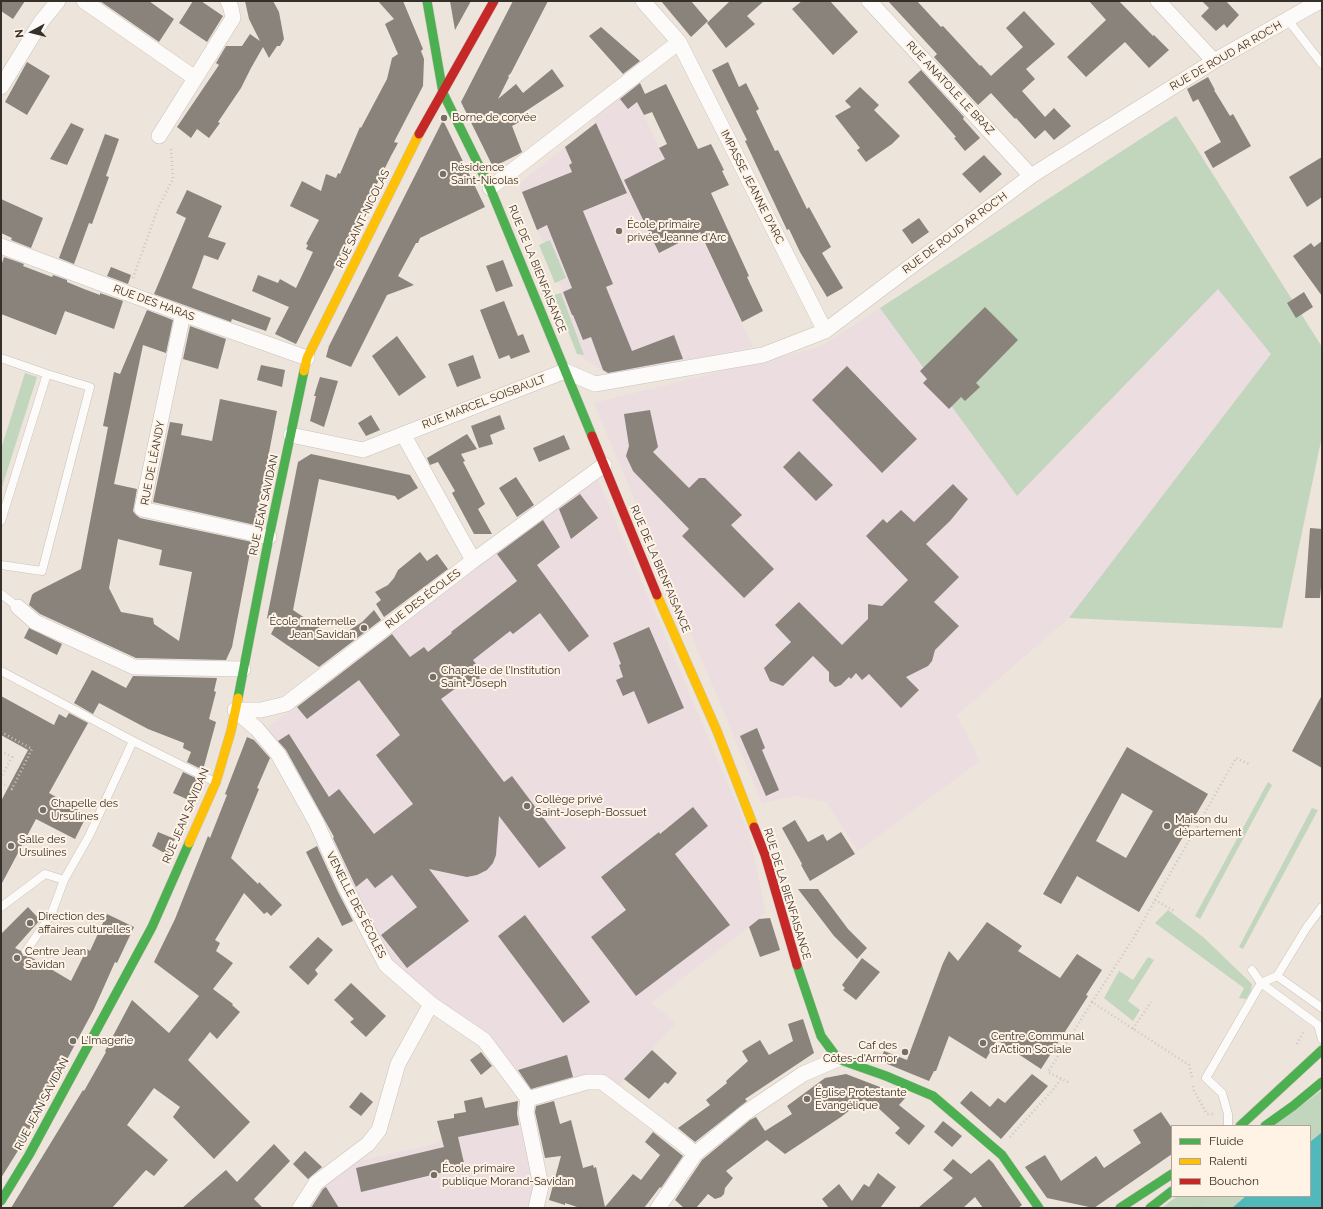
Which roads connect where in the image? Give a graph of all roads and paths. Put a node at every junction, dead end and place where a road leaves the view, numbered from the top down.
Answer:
1 (58, 1) edge
2 (84, 1) edge
3 (228, 1) edge
4 (427, 1) edge
5 (494, 1) edge
6 (643, 1) edge
7 (869, 1) edge
8 (1158, 1) edge
9 (1320, 1) edge
10 (1288, 20) junction
11 (680, 42) junction
12 (1214, 61) junction
13 (1322, 64) edge
14 (195, 78) junction
15 (1, 87) edge
16 (443, 93) junction
17 (168, 120) junction
18 (159, 136) dead end
19 (1031, 176) junction
20 (490, 188) junction
21 (1, 246) edge
22 (128, 293) junction
23 (183, 314) junction
24 (824, 331) junction
25 (1, 358) edge
26 (307, 358) junction
27 (564, 370) junction
28 (47, 374) junction
29 (403, 434) junction
30 (291, 435) junction
31 (604, 465) junction
32 (1, 521) edge
33 (269, 537) junction
34 (473, 560) junction
35 (1, 565) edge
36 (1, 594) edge
37 (18, 608) joint
38 (243, 669) junction
39 (1, 672) edge
40 (235, 710) junction
41 (1, 732) edge
42 (133, 741) junction
43 (1, 751) edge
44 (1251, 766) dead end
45 (1, 778) edge
46 (1, 782) edge
47 (216, 782) junction
48 (64, 880) junction
49 (1155, 900) junction
50 (1, 906) edge
51 (1322, 907) edge
52 (1174, 911) dead end
53 (26, 951) dead end
54 (1252, 970) dead end
55 (1277, 976) junction
56 (1261, 984) junction
57 (1092, 1002) junction
58 (1151, 1002) dead end
59 (431, 1004) junction
60 (1322, 1008) edge
61 (1133, 1029) junction
62 (1322, 1039) edge
63 (1322, 1050) edge
64 (838, 1059) junction
65 (1061, 1079) junction
66 (1320, 1079) edge
67 (1068, 1082) dead end
68 (528, 1099) junction
69 (1228, 1114) junction
70 (1228, 1125) edge
71 (1241, 1125) edge
72 (1266, 1125) edge
73 (997, 1151) junction
74 (695, 1154) junction
75 (1171, 1175) edge
76 (1171, 1192) edge
77 (1208, 1197) edge
78 (1, 1201) edge
79 (300, 1208) edge
80 (536, 1208) edge
81 (658, 1208) edge
82 (1039, 1208) edge
83 (1120, 1208) edge
84 (1150, 1208) edge
85 (1195, 1208) edge

1 - 15 street
2 - 14 street
3 - 14 street
4 - 16 street, RUE DE LA BIENFAISANCE
5 - 16 street, RUE SAINT-NICOLAS
6 - 11 street, IMPASSE JEANNE D'ARC
7 - 19 street, RUE ANATOLE LE BRAZ
8 - 12 street
9 - 10 street, RUE DE ROUD AR ROC'H
10 - 12 street, RUE DE ROUD AR ROC'H
10 - 13 lane
11 - 20 street
11 - 24 street, IMPASSE JEANNE D'ARC
12 - 19 street, RUE DE ROUD AR ROC'H
14 - 17 street
16 - 20 street, RUE DE LA BIENFAISANCE
16 - 26 street, RUE SAINT-NICOLAS
17 - 18 street
17 - 22 path
19 - 24 street, RUE DE ROUD AR ROC'H
20 - 27 street, RUE DE LA BIENFAISANCE
21 - 22 street, RUE DES HARAS
22 - 23 street, RUE DES HARAS
23 - 26 street, RUE DES HARAS
23 - 33 street, RUE DE LÉANDY
24 - 27 street, RUE DE ROUD AR ROC'H
25 - 28 lane
26 - 30 street, RUE JEAN SAVIDAN
27 - 29 street, RUE MARCEL SOISBAULT
27 - 31 street, RUE DE LA BIENFAISANCE
28 - 32 lane
28 - 35 lane
29 - 30 street, RUE MARCEL SOISBAULT
29 - 34 street
30 - 33 street, RUE JEAN SAVIDAN
31 - 34 street, RUE DES ÉCOLES
31 - 64 street, RUE DE LA BIENFAISANCE
33 - 38 street, RUE JEAN SAVIDAN
34 - 40 street, RUE DES ÉCOLES
36 - 37 lane
37 - 38 street
38 - 40 street, RUE JEAN SAVIDAN
39 - 42 lane
40 - 47 street, RUE JEAN SAVIDAN
40 - 59 street, VENELLE DES ÉCOLES
41 - 46 path
42 - 47 lane
42 - 48 lane
43 - 45 path
44 - 49 path
47 - 78 street, RUE JEAN SAVIDAN
48 - 50 lane
48 - 53 lane
49 - 52 path
49 - 57 path
51 - 55 lane
54 - 56 lane
55 - 56 lane
55 - 60 lane
56 - 62 lane
56 - 69 lane
57 - 61 path
57 - 65 path
58 - 61 path
59 - 68 street
59 - 79 street
61 - 69 path
63 - 71 street
64 - 73 street
64 - 74 street
65 - 67 path
65 - 73 path
66 - 72 street
68 - 74 street
68 - 80 street
69 - 70 lane
73 - 82 street
74 - 81 street
75 - 83 street
76 - 84 street
77 - 85 path

